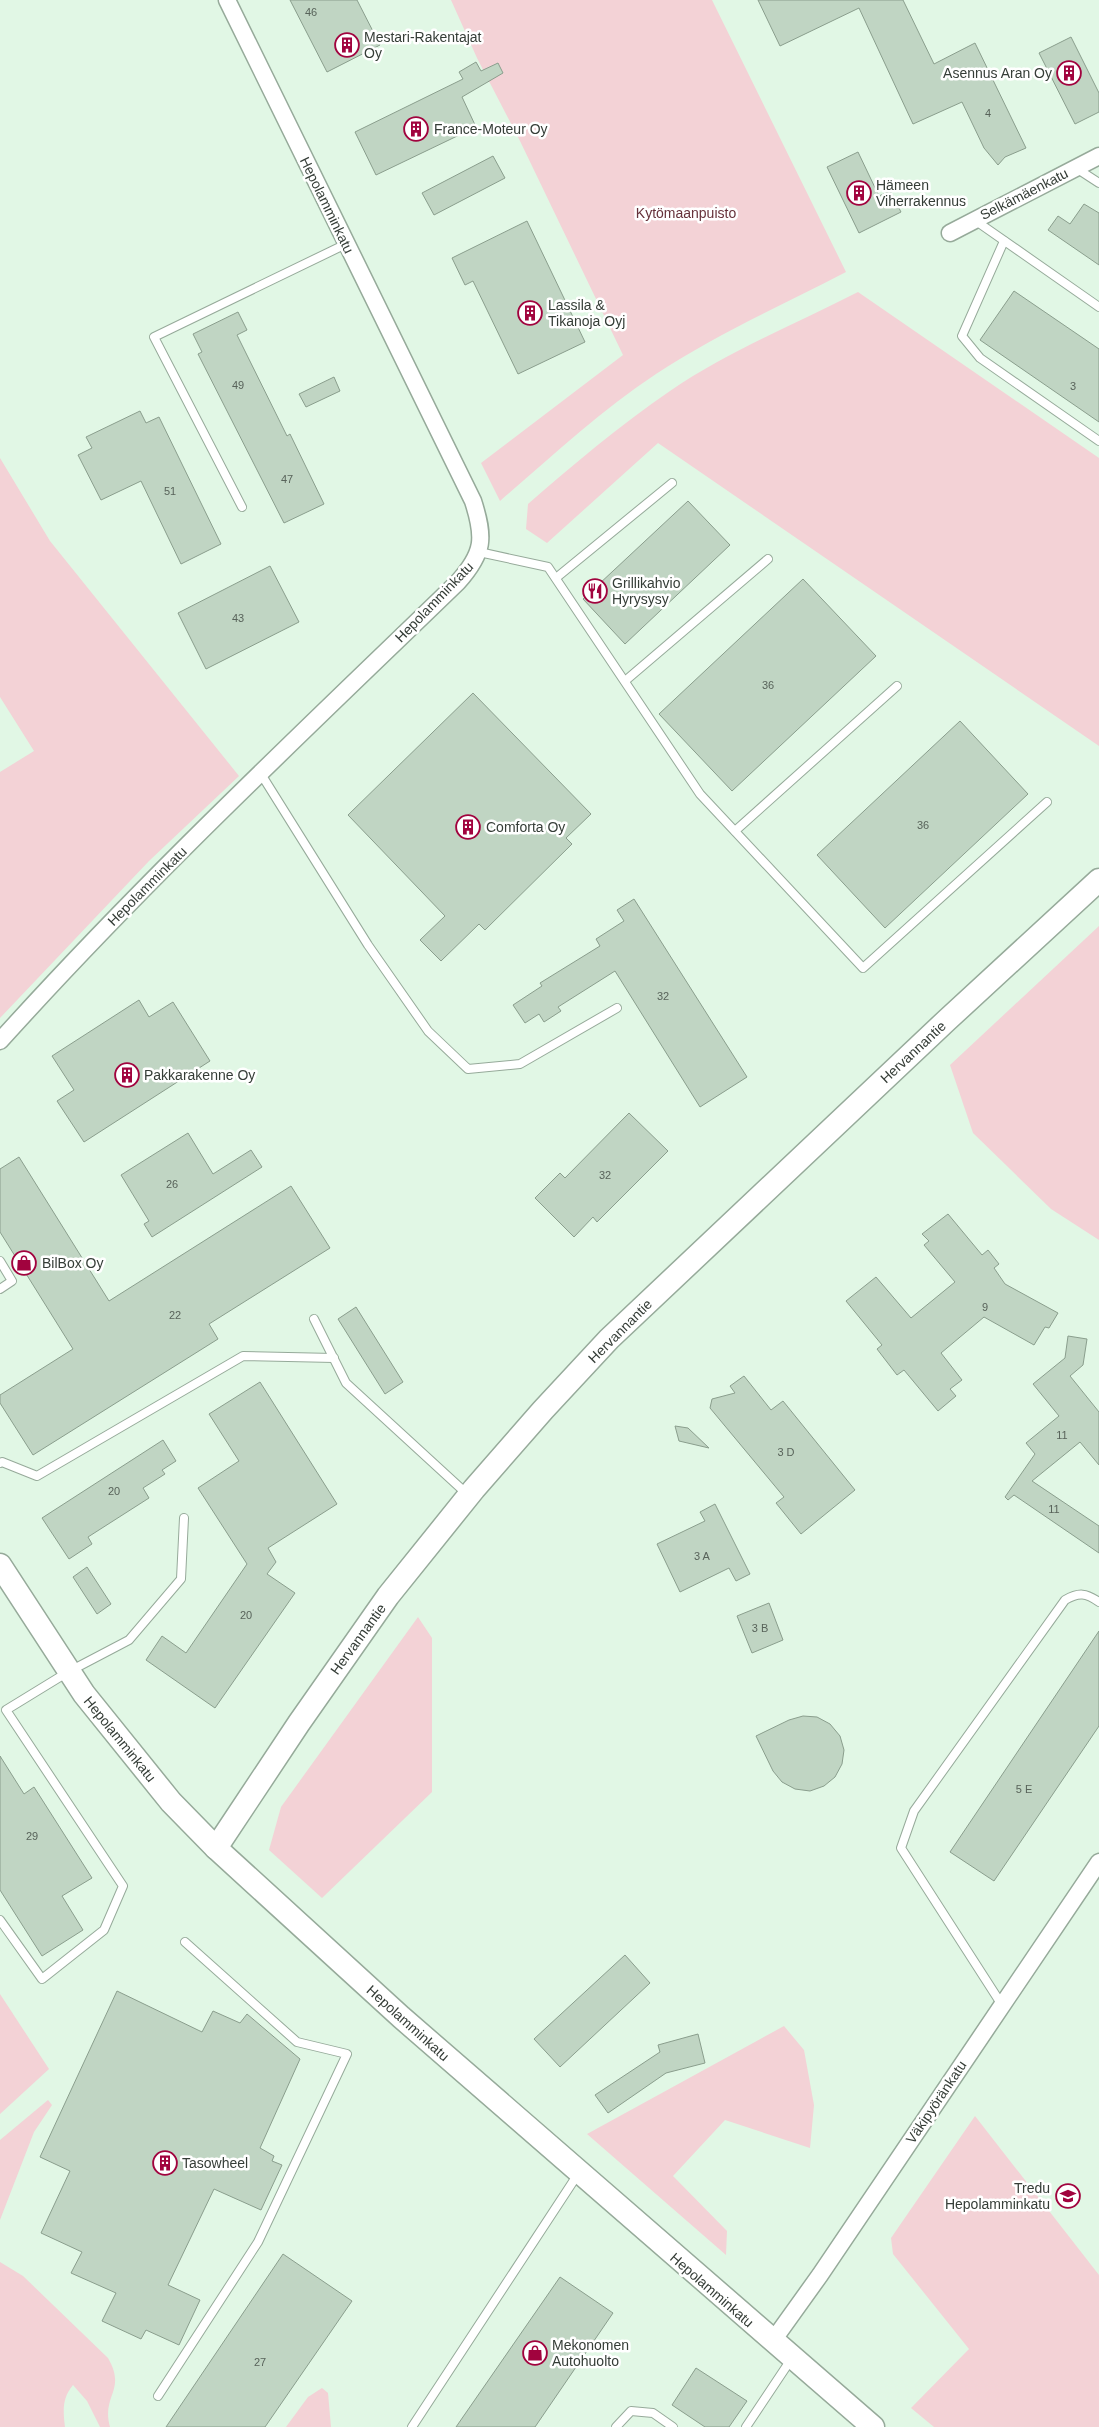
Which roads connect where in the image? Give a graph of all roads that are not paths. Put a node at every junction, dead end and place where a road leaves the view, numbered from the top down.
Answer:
1 (227, 0) edge
2 (1099, 156) edge
3 (1076, 168) junction
4 (1099, 183) edge
5 (974, 220) junction
6 (950, 233) dead end
7 (1004, 241) junction
8 (346, 244) junction
9 (1099, 308) edge
10 (1099, 441) edge
11 (672, 483) dead end
12 (242, 507) dead end
13 (479, 552) junction
14 (768, 559) dead end
15 (556, 578) junction
16 (625, 681) junction
17 (897, 686) dead end
18 (261, 774) junction
19 (1047, 802) dead end
20 (735, 830) junction
21 (1099, 880) edge
22 (617, 1008) dead end
23 (0, 1041) edge
24 (0, 1261) edge
25 (0, 1289) edge
26 (314, 1319) dead end
27 (334, 1358) junction
28 (0, 1463) edge
29 (469, 1496) junction
30 (184, 1518) dead end
31 (0, 1565) edge
32 (1099, 1602) edge
33 (68, 1672) junction
34 (0, 1703) edge
35 (6, 1710) junction
36 (216, 1848) junction
37 (1099, 1862) edge
38 (0, 1920) edge
39 (185, 1942) dead end
40 (1002, 2005) junction
41 (578, 2174) junction
42 (772, 2342) junction
43 (792, 2358) junction
44 (158, 2396) dead end
45 (412, 2427) edge
46 (616, 2427) edge
47 (674, 2427) edge
48 (746, 2427) edge
49 (873, 2427) edge

1 - 8 street, Hepolamminkatu
2 - 3 street, Selkämäenkatu
3 - 4 lane
3 - 5 street, Selkämäenkatu
5 - 6 street, Selkämäenkatu
5 - 7 lane
7 - 9 lane
7 - 10 lane
8 - 12 lane
8 - 13 street, Hepolamminkatu
11 - 15 lane
13 - 15 lane
13 - 18 street, Hepolamminkatu
14 - 16 lane
15 - 16 lane
16 - 20 lane
17 - 20 lane
18 - 22 lane
18 - 23 street, Hepolamminkatu
19 - 20 lane
21 - 29 main road, Hervannantie
24 - 25 lane
26 - 27 lane
27 - 28 lane
27 - 29 lane
29 - 36 main road, Hervannantie
30 - 33 lane
31 - 33 main road, Hepolamminkatu
32 - 40 lane
33 - 35 lane
33 - 36 main road, Hepolamminkatu
34 - 35 lane
35 - 38 lane
36 - 41 main road, Hepolamminkatu
37 - 40 street, Väkipyöränkatu
39 - 44 lane
40 - 42 street, Väkipyöränkatu
41 - 42 main road, Hepolamminkatu
41 - 45 lane
42 - 43 main road, Hepolamminkatu
43 - 48 lane
43 - 49 main road, Hepolamminkatu
46 - 47 lane

